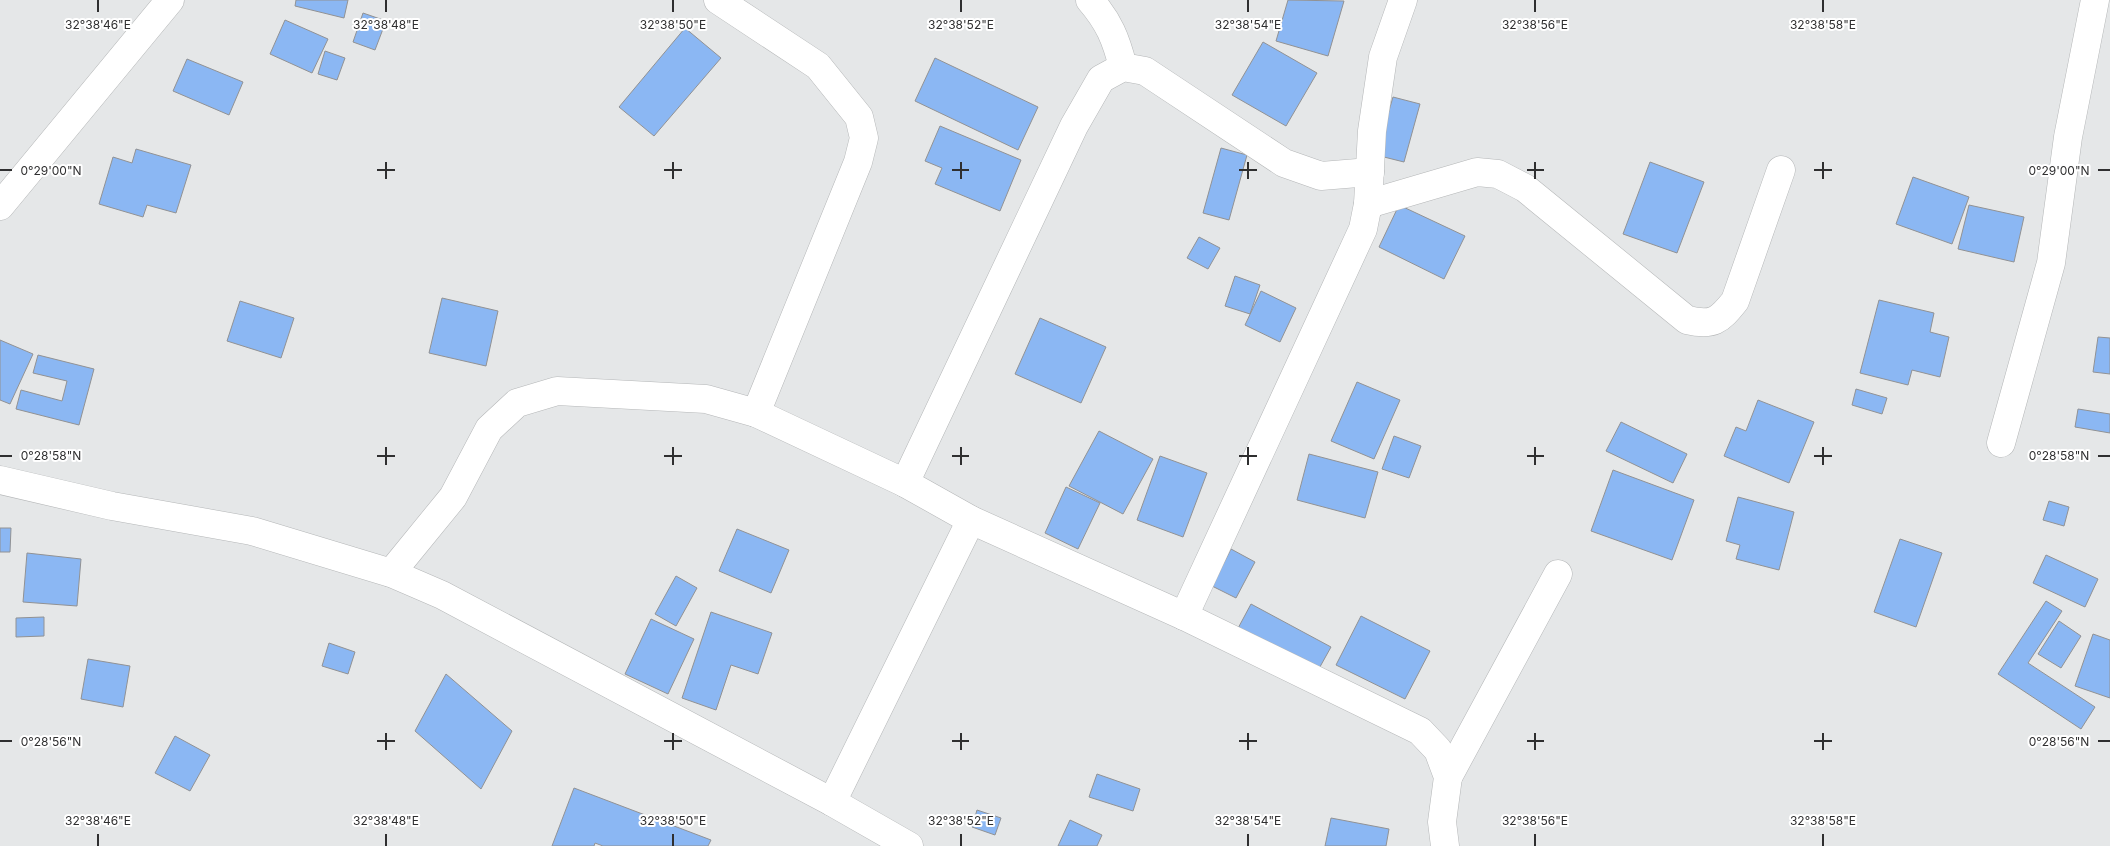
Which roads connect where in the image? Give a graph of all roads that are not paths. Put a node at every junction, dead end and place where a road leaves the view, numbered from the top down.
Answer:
1 (170, 0) edge
2 (718, 0) edge
3 (1090, 0) edge
4 (1403, 0) edge
5 (2095, 0) edge
6 (1123, 67) junction
7 (1781, 170) dead end
8 (1370, 172) junction
9 (1368, 204) junction
10 (0, 206) edge
11 (756, 413) junction
12 (2001, 443) dead end
13 (0, 480) edge
14 (905, 483) junction
15 (971, 520) junction
16 (391, 573) junction
17 (1558, 574) dead end
18 (1184, 616) junction
19 (1448, 776) junction
20 (832, 802) junction
21 (909, 846) edge
22 (1445, 846) edge

1 - 10 street
2 - 11 street
3 - 6 street
4 - 8 street
5 - 12 street
6 - 8 street
6 - 14 street
7 - 9 street
8 - 9 street
9 - 18 street
11 - 14 street
11 - 16 street
13 - 16 street
14 - 15 street
15 - 18 street
15 - 20 street
16 - 20 street
17 - 19 street
18 - 19 street
19 - 22 street
20 - 21 street

